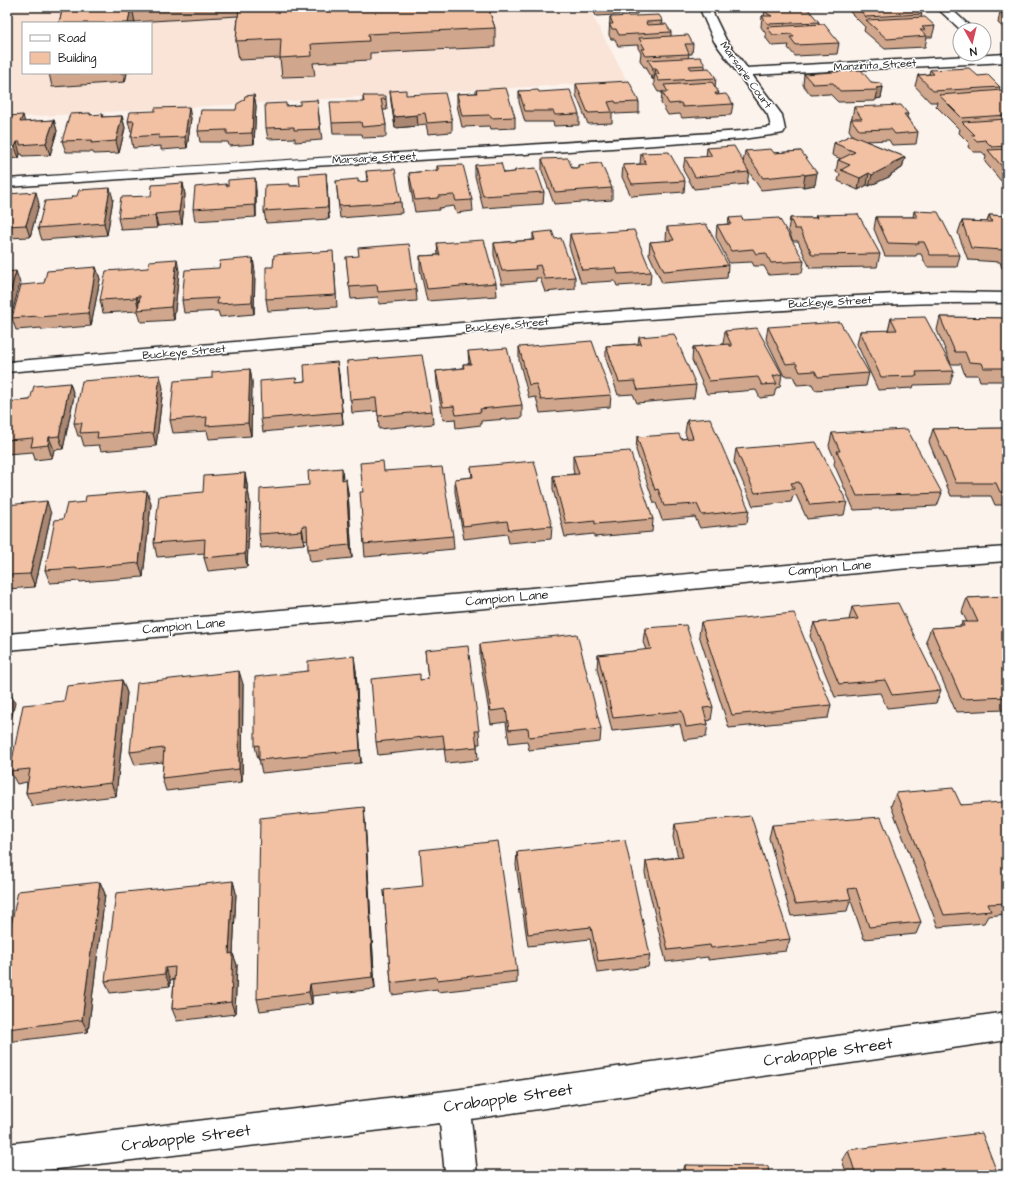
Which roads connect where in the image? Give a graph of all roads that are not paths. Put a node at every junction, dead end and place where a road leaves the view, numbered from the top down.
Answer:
1 (942, 7) edge
2 (706, 10) dead end
3 (959, 22) edge
4 (992, 50) edge
5 (1005, 60) edge
6 (743, 72) junction
7 (742, 135) joint
8 (7, 182) edge
9 (1007, 298) edge
10 (7, 367) edge
11 (1007, 554) edge
12 (7, 642) edge
13 (1007, 1026) edge
14 (454, 1106) junction
15 (7, 1160) edge
16 (461, 1175) edge

1 - 3 street
2 - 6 street, Marsarie Court
4 - 5 street
5 - 6 street, Manzinita Street
6 - 7 street, Marsarie Court
7 - 8 street, Marsarie Street
9 - 10 street, Buckeye Street
11 - 12 street, Campion Lane
13 - 14 street, Crabapple Street
14 - 15 street, Crabapple Street
14 - 16 street

